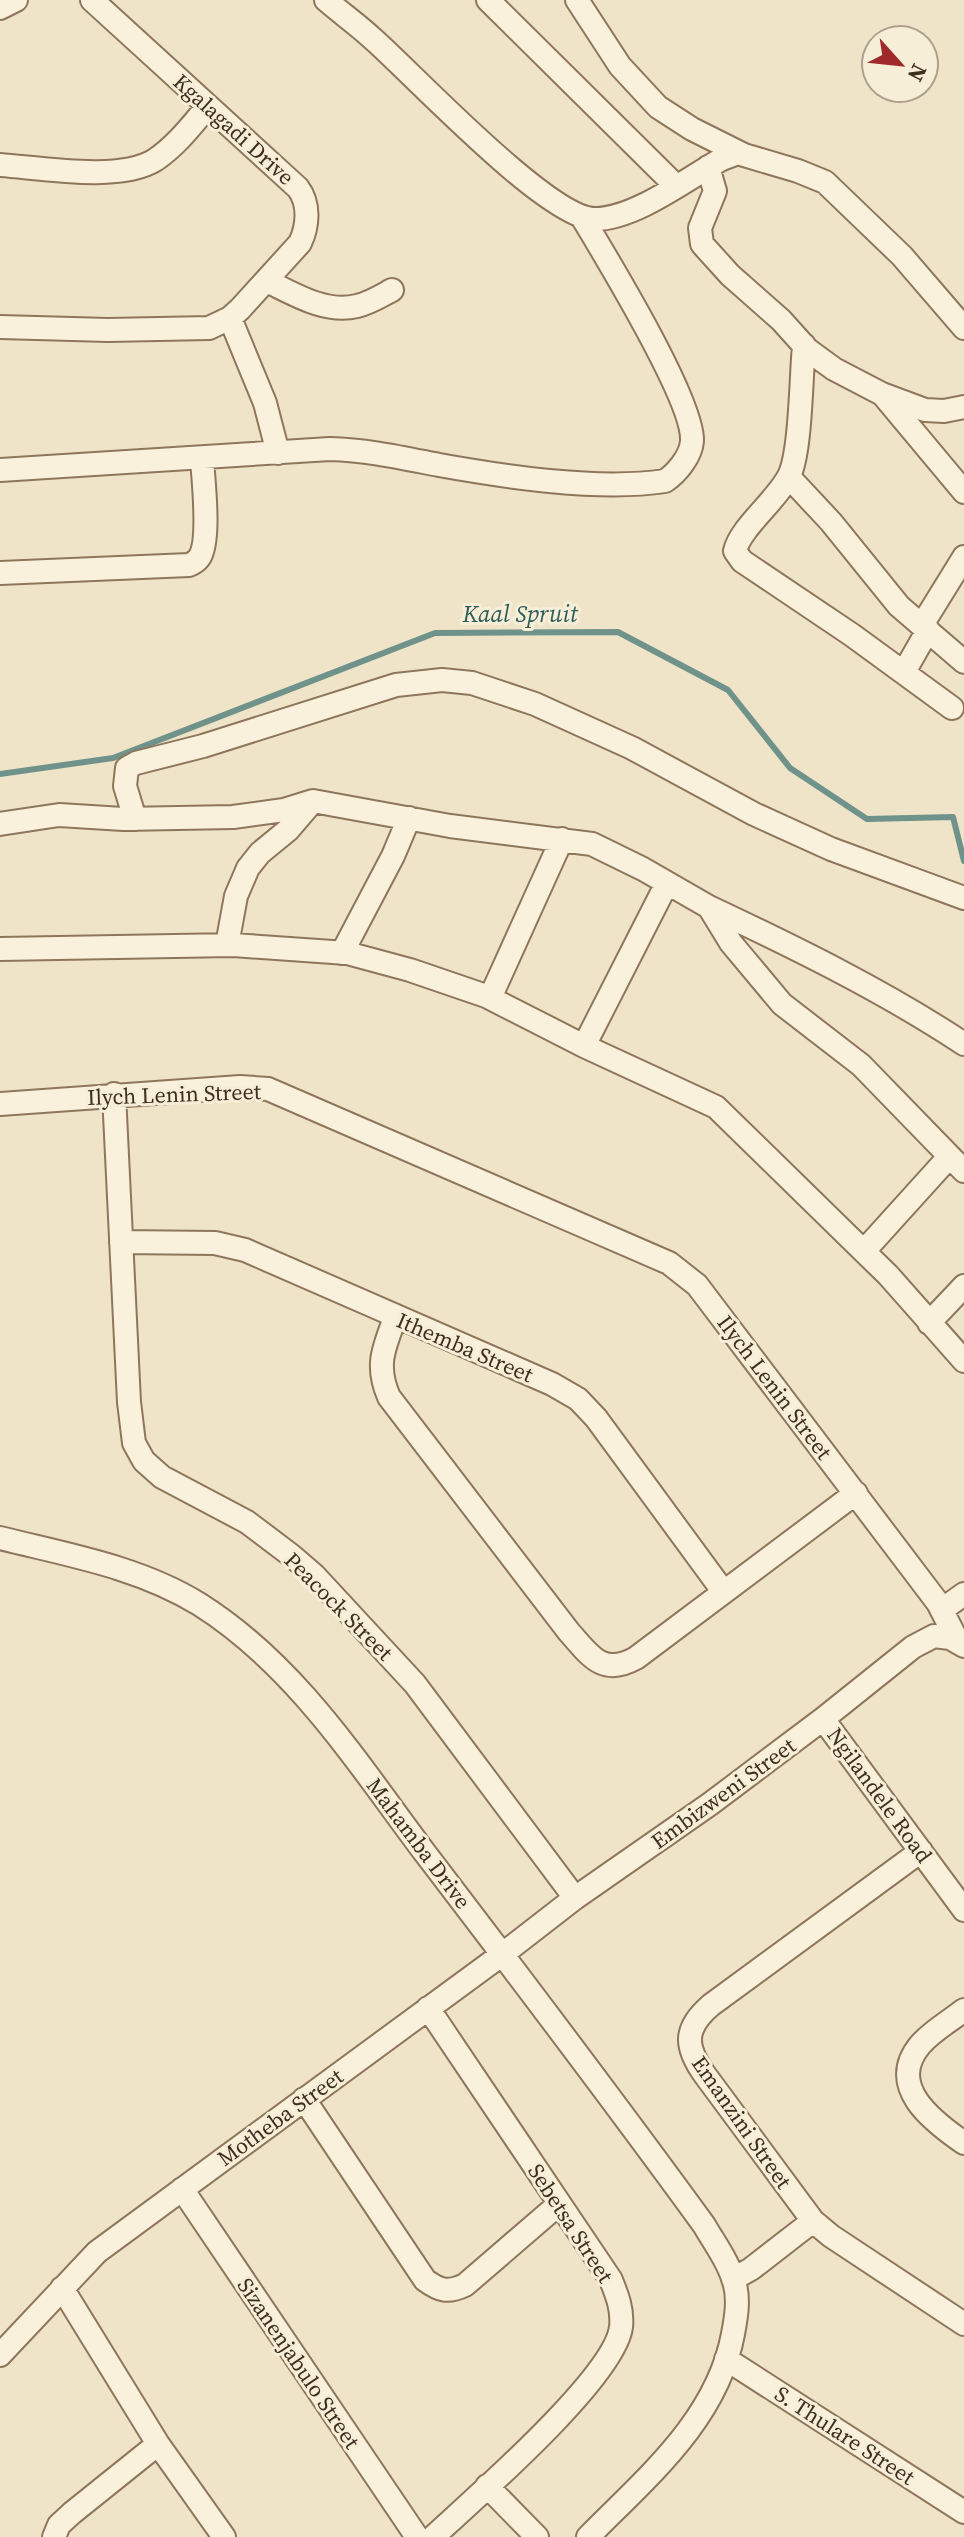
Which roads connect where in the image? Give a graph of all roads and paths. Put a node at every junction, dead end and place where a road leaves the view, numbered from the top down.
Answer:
1 (16, 0) edge
2 (92, 0) edge
3 (326, 0) edge
4 (488, 0) edge
5 (577, 0) edge
6 (0, 8) edge
7 (208, 106) junction
8 (738, 153) junction
9 (0, 165) edge
10 (708, 167) junction
11 (676, 186) junction
12 (582, 217) junction
13 (267, 281) junction
14 (392, 290) dead end
15 (230, 318) junction
16 (0, 327) edge
17 (964, 328) edge
18 (804, 345) junction
19 (882, 394) junction
20 (964, 407) edge
21 (278, 453) junction
22 (202, 458) junction
23 (0, 470) edge
24 (789, 477) junction
25 (964, 492) edge
26 (964, 557) edge
27 (0, 573) edge
28 (925, 628) junction
29 (964, 662) edge
30 (904, 672) junction
31 (952, 708) dead end
32 (313, 801) junction
33 (409, 818) junction
34 (135, 819) junction
35 (0, 824) edge
36 (562, 839) junction
37 (667, 883) junction
38 (964, 898) edge
39 (709, 907) junction
40 (227, 945) junction
41 (0, 949) edge
42 (342, 953) junction
43 (490, 998) junction
44 (964, 1044) edge
45 (584, 1046) junction
46 (114, 1094) junction
47 (0, 1104) edge
48 (957, 1164) edge
49 (121, 1242) junction
50 (864, 1251) junction
51 (964, 1286) edge
52 (395, 1318) junction
53 (929, 1323) junction
54 (964, 1361) edge
55 (856, 1493) junction
56 (0, 1538) edge
57 (723, 1591) junction
58 (964, 1594) edge
59 (943, 1609) junction
60 (954, 1641) edge
61 (823, 1719) junction
62 (921, 1851) junction
63 (575, 1898) junction
64 (964, 1910) edge
65 (504, 1953) junction
66 (428, 2008) junction
67 (964, 2010) edge
68 (304, 2099) junction
69 (964, 2143) edge
70 (182, 2189) junction
71 (559, 2204) junction
72 (813, 2221) junction
73 (733, 2279) junction
74 (62, 2288) junction
75 (964, 2324) edge
76 (0, 2355) edge
77 (726, 2359) junction
78 (158, 2444) junction
79 (487, 2486) junction
80 (964, 2512) edge
81 (54, 2537) edge
82 (224, 2537) edge
83 (417, 2537) edge
84 (433, 2537) edge
85 (537, 2537) edge
86 (588, 2537) edge

1 - 6 street
2 - 7 street, Kgalagadi Drive
3 - 12 street
4 - 11 street
5 - 8 street
7 - 9 street
7 - 13 street, Kgalagadi Drive
8 - 10 street
8 - 17 street
10 - 11 street
10 - 18 street
11 - 12 street
12 - 21 street
13 - 14 street
13 - 15 street, Kgalagadi Drive
15 - 16 street, Kgalagadi Drive
15 - 21 street
18 - 19 street
18 - 24 street
19 - 20 street
19 - 25 street
21 - 22 street
22 - 23 street
22 - 27 street
24 - 28 street
24 - 30 street
26 - 28 street
28 - 29 street
28 - 30 street
30 - 31 street
32 - 33 street
32 - 34 street
32 - 40 street
33 - 36 street
33 - 42 street
34 - 35 street
34 - 38 street
36 - 37 street
36 - 43 street
37 - 39 street
37 - 45 street
39 - 44 street
39 - 48 street
40 - 41 street
40 - 42 street
42 - 43 street
43 - 45 street
45 - 50 street
46 - 47 street, Ilych Lenin Street
46 - 49 street, Peacock Street
46 - 55 street, Ilych Lenin Street
48 - 50 street
49 - 52 street, Ithemba Street
49 - 63 street, Peacock Street
50 - 53 street
51 - 53 street
52 - 57 street, Ithemba Street
52 - 57 street
53 - 54 street
55 - 57 street
55 - 59 street, Ilych Lenin Street
56 - 65 street, Mahamba Drive
58 - 59 street
59 - 60 street, Ilych Lenin Street
60 - 61 street, Embizweni Street
61 - 62 street, Ngilandele Road
61 - 63 street, Embizweni Street
62 - 64 street, Ngilandele Road
62 - 72 street, Emanzini Street
63 - 65 street, Embizweni Street
65 - 66 street, Motheba Street
65 - 73 street, Mahamba Drive
66 - 68 street, Motheba Street
66 - 71 street, Sebetsa Street
67 - 69 street
68 - 70 street, Motheba Street
68 - 71 street
70 - 74 street, Motheba Street
70 - 83 street, Sizanenjabulo Street
71 - 79 street, Sebetsa Street
72 - 73 street
72 - 75 street, Emanzini Street
73 - 77 street, Mahamba Drive
74 - 76 street, Motheba Street
74 - 78 street
77 - 80 street, S. Thulare Street
77 - 86 street, Mahamba Drive
78 - 81 street
78 - 82 street
79 - 84 street, Sebetsa Street
79 - 85 street

